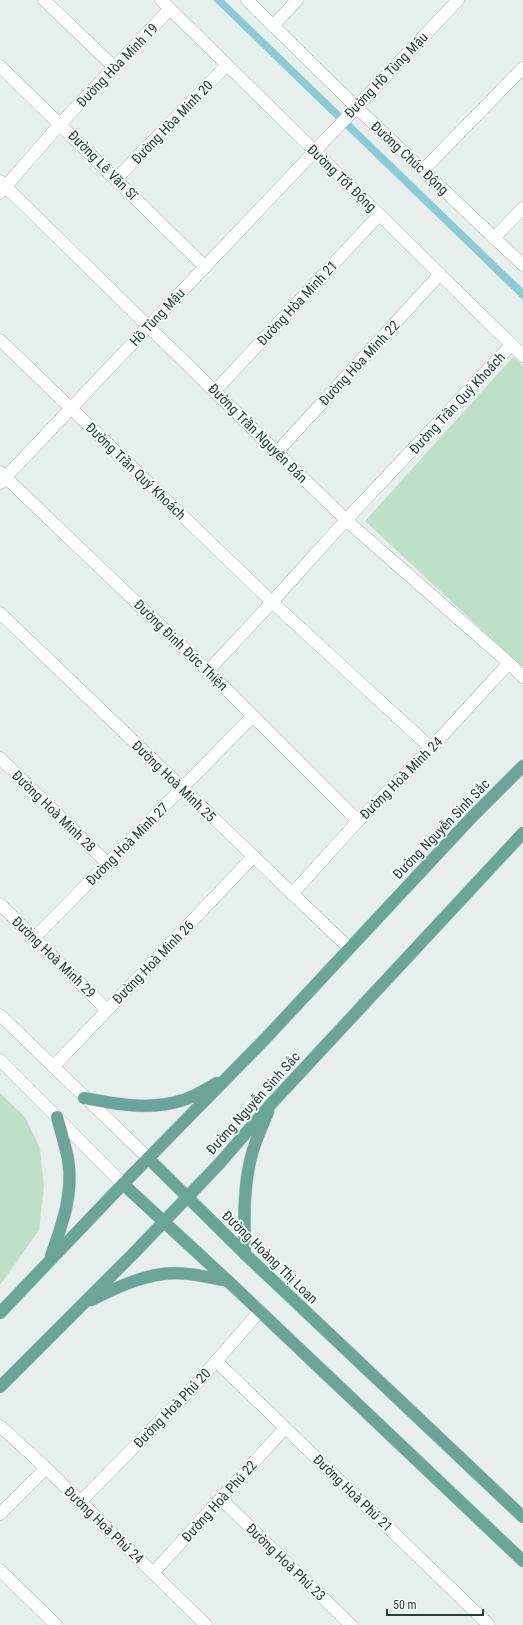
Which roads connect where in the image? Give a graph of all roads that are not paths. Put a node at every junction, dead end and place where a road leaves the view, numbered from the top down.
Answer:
1 (44, 0) edge
2 (161, 0) edge
3 (247, 0) edge
4 (297, 0) edge
5 (458, 0) edge
6 (170, 9) junction
7 (273, 26) junction
8 (227, 65) junction
9 (0, 66) edge
10 (114, 67) junction
11 (523, 68) edge
12 (354, 109) junction
13 (60, 124) junction
14 (316, 149) junction
15 (423, 170) junction
16 (116, 179) junction
17 (2, 187) edge
18 (523, 208) edge
19 (379, 215) junction
20 (494, 238) junction
21 (523, 265) edge
22 (204, 266) junction
23 (440, 274) junction
24 (149, 326) junction
25 (0, 340) edge
26 (511, 345) junction
27 (523, 356) edge
28 (215, 391) junction
29 (71, 408) junction
30 (277, 452) junction
31 (2, 477) edge
32 (346, 520) junction
33 (272, 602) junction
34 (0, 613) edge
35 (509, 663) junction
36 (208, 670) junction
37 (523, 677) edge
38 (253, 716) junction
39 (431, 748) junction
40 (0, 758) edge
41 (523, 766) edge
42 (182, 789) junction
43 (358, 821) junction
44 (523, 833) edge
45 (253, 857) junction
46 (108, 864) junction
47 (292, 894) junction
48 (0, 904) edge
49 (34, 938) junction
50 (349, 948) junction
51 (107, 1010) junction
52 (0, 1015) edge
53 (0, 1060) edge
54 (53, 1068) junction
55 (227, 1078) junction
56 (84, 1098) junction
57 (271, 1104) junction
58 (57, 1117) junction
59 (148, 1158) junction
60 (123, 1184) junction
61 (187, 1197) junction
62 (164, 1222) junction
63 (245, 1254) junction
64 (49, 1261) junction
65 (228, 1281) junction
66 (82, 1304) junction
67 (260, 1311) junction
68 (0, 1313) edge
69 (216, 1362) junction
70 (0, 1387) edge
71 (0, 1426) edge
72 (286, 1428) junction
73 (46, 1468) junction
74 (221, 1500) junction
75 (80, 1502) junction
76 (0, 1514) edge
77 (523, 1517) edge
78 (523, 1561) edge
79 (0, 1570) edge
80 (153, 1573) junction
81 (56, 1625) edge
82 (206, 1625) edge
83 (351, 1625) edge
84 (489, 1625) edge

1 - 10 street
2 - 6 street, Đường Tốt Động
3 - 7 street, Đường Chúc Động
4 - 7 street
5 - 12 street, Đường Hồ Tùng Mậu
6 - 8 street, Đường Tốt Động
6 - 10 street, Đường Hòa Minh 19
7 - 12 street, Đường Chúc Động
8 - 14 street, Đường Tốt Động
8 - 16 street, Đường Hòa Minh 20
9 - 13 street, Đường Lê Văn Sĩ
10 - 13 street, Đường Hòa Minh 19
11 - 15 street
12 - 14 street, Đường Hồ Tùng Mậu
12 - 15 street, Đường Chúc Động
13 - 16 street, Đường Lê Văn Sĩ
13 - 17 street, Đường Hòa Minh 19
14 - 19 street, Đường Tốt Động
14 - 22 street, Hồ Tùng Mậu
15 - 20 street, Đường Chúc Động
16 - 22 street, Đường Lê Văn Sĩ
17 - 24 street, Đường Trần Nguyên Đán
18 - 20 street
19 - 23 street, Đường Tốt Động
19 - 28 street, Đường Hòa Minh 21
20 - 21 street, Đường Chúc Động
22 - 24 street, Hồ Tùng Mậu
23 - 26 street, Đường Tốt Động
23 - 30 street, Đường Hòa Minh 22
24 - 28 street, Đường Trần Nguyên Đán
24 - 29 street, Hồ Tùng Mậu
25 - 29 street, Đường Trần Quý Khoách
26 - 27 street, Đường Tốt Động
26 - 32 street, Đường Trần Quý Khoách
28 - 30 street, Đường Trần Nguyên Đán
29 - 31 street, Hồ Tùng Mậu
29 - 33 street, Đường Trần Quý Khoách
30 - 32 street, Đường Trần Nguyên Đán
31 - 36 street, Đường Đinh Đức Thiện
32 - 33 street, Đường Trần Quý Khoách
32 - 35 street, Đường Trần Nguyên Đán
33 - 36 street, Đường Trần Quý Khoách
33 - 39 street, Đường Trần Quý Khoách
34 - 42 street, Đường Hoà Minh 25
35 - 37 street, Đường Trần Nguyên Đán
35 - 39 street, Đường Hoà Minh 24
36 - 38 street, Đường Đinh Đức Thiện
38 - 42 street, Đường Hoà Minh 27
38 - 43 street, Đường Đinh Đức Thiện
39 - 43 street, Đường Hoà Minh 24
40 - 46 street, Đường Hoà Minh 28
41 - 50 main road, Đường Nguyễn Sinh Sắc
42 - 45 street, Đường Hoà Minh 25
42 - 46 street, Đường Hoà Minh 27
43 - 47 street, Đường Hoà Minh 24
44 - 57 main road, Đường Nguyễn Sinh Sắc
45 - 47 street, Đường Hoà Minh 25
45 - 51 street, Đường Hoà Minh 26
46 - 49 street, Đường Hoà Minh 27
47 - 50 street, Đường Hoà Minh 25
48 - 49 street, Đường Hoà Minh 29
49 - 51 street, Đường Hoà Minh 29
50 - 55 main road, Đường Nguyễn Sinh Sắc
51 - 54 street, Đường Hoà Minh 26
52 - 54 street, Đường Hoàng Thị Loan
53 - 58 street
54 - 56 street, Đường Hoàng Thị Loan
55 - 56 main road
55 - 59 main road, Đường Nguyễn Sinh Sắc
56 - 59 street, Đường Hoàng Thị Loan
57 - 61 main road, Đường Nguyễn Sinh Sắc
57 - 63 main road
58 - 60 street
58 - 64 main road
59 - 60 main road, Đường Nguyễn Sinh Sắc
59 - 61 main road, Đường Hoàng Thị Loan
60 - 62 main road
60 - 64 main road, Đường Nguyễn Sinh Sắc
61 - 62 main road, Đường Nguyễn Sinh Sắc
61 - 63 main road, Đường Hoàng Thị Loan
62 - 65 main road
62 - 66 main road, Đường Nguyễn Sinh Sắc
63 - 77 main road, Đường Hoàng Thị Loan
64 - 68 main road, Đường Nguyễn Sinh Sắc
65 - 66 main road
65 - 67 main road
66 - 70 main road, Đường Nguyễn Sinh Sắc
67 - 69 street, Đường Hoà Phú 20
67 - 78 main road
69 - 72 street, Đường Hoà Phú 21
69 - 75 street, Đường Hoà Phú 20
71 - 73 street, Đường Hoà Phú 24
72 - 74 street, Đường Hoà Phú 22
72 - 84 street, Đường Hoà Phú 21
73 - 75 street, Đường Hoà Phú 24
73 - 76 street
74 - 80 street, Đường Hoà Phú 22
74 - 83 street, Đường Hoà Phú 23
75 - 80 street, Đường Hoà Phú 24
79 - 81 street
80 - 82 street, Đường Hoà Phú 24

